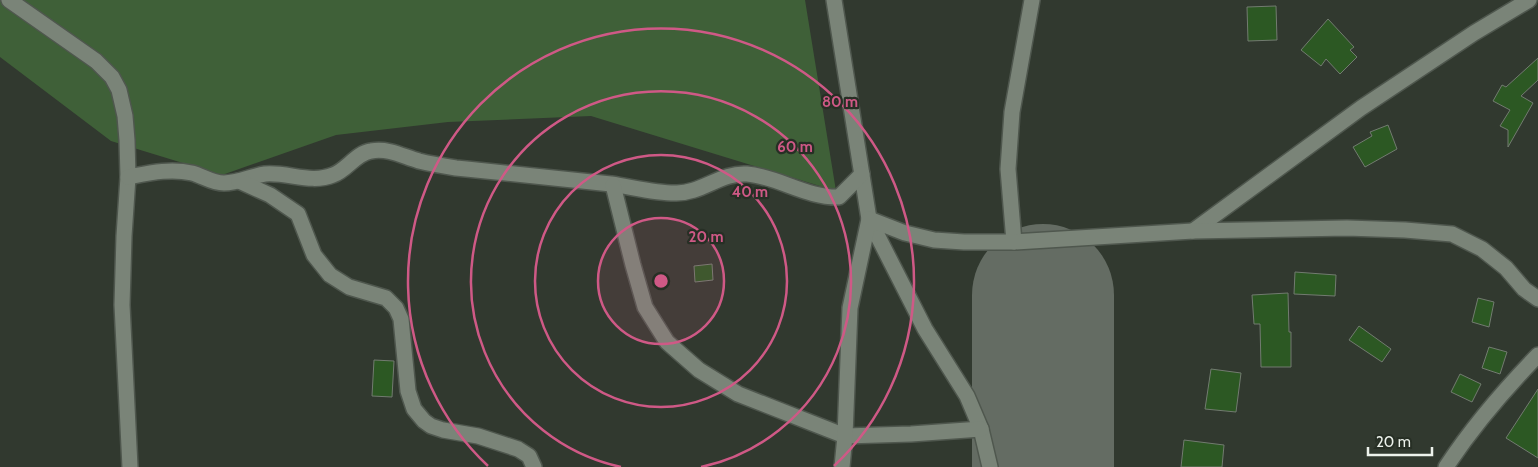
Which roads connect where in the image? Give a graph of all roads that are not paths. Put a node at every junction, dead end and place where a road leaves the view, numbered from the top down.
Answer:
1 (9, 0) edge
2 (834, 0) edge
3 (1032, 0) edge
4 (1529, 0) edge
5 (862, 174) junction
6 (128, 177) junction
7 (239, 181) junction
8 (613, 185) junction
9 (839, 197) junction
10 (867, 213) junction
11 (1193, 231) junction
12 (1014, 242) junction
13 (1538, 299) edge
14 (1538, 355) edge
15 (981, 429) junction
16 (845, 436) junction
17 (130, 467) edge
18 (534, 467) edge
19 (842, 467) edge
20 (990, 467) edge
21 (1446, 467) edge

1 - 6 street
2 - 5 street
3 - 12 street
4 - 11 street
5 - 9 street
5 - 10 street
6 - 7 street
6 - 17 street
7 - 8 street
7 - 18 street
8 - 9 street
8 - 16 street
9 - 10 street
10 - 12 street
10 - 15 street
10 - 16 street
11 - 12 street
11 - 13 street
14 - 21 street
15 - 16 street
15 - 20 street
16 - 19 street

